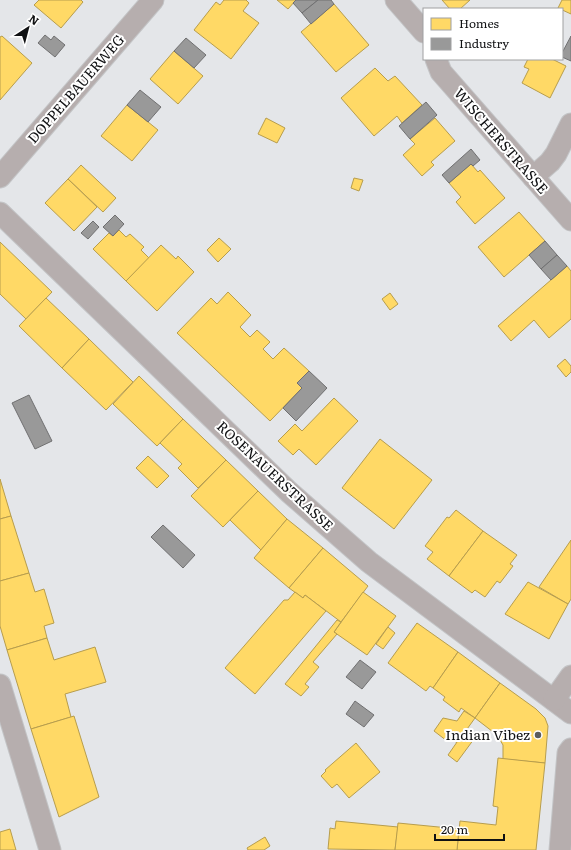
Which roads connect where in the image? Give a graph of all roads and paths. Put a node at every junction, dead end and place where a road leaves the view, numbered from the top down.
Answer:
1 (153, 0) edge
2 (396, 0) edge
3 (423, 31) edge
4 (436, 60) edge
5 (571, 124) edge
6 (0, 177) edge
7 (533, 177) junction
8 (0, 213) edge
9 (571, 220) edge
10 (571, 676) edge
11 (0, 685) edge
12 (554, 700) junction
13 (571, 713) edge
14 (571, 749) edge
15 (50, 850) edge
16 (560, 850) edge

1 - 6 street, DOPPELBAUERWEG
2 - 3 street
4 - 7 street, WISCHERSTRASSE
5 - 7 street
7 - 9 street, WISCHERSTRASSE
8 - 12 street, ROSENAUERSTRASSE
10 - 12 street
11 - 15 street
12 - 13 street, ROSENAUERSTRASSE
14 - 16 street

